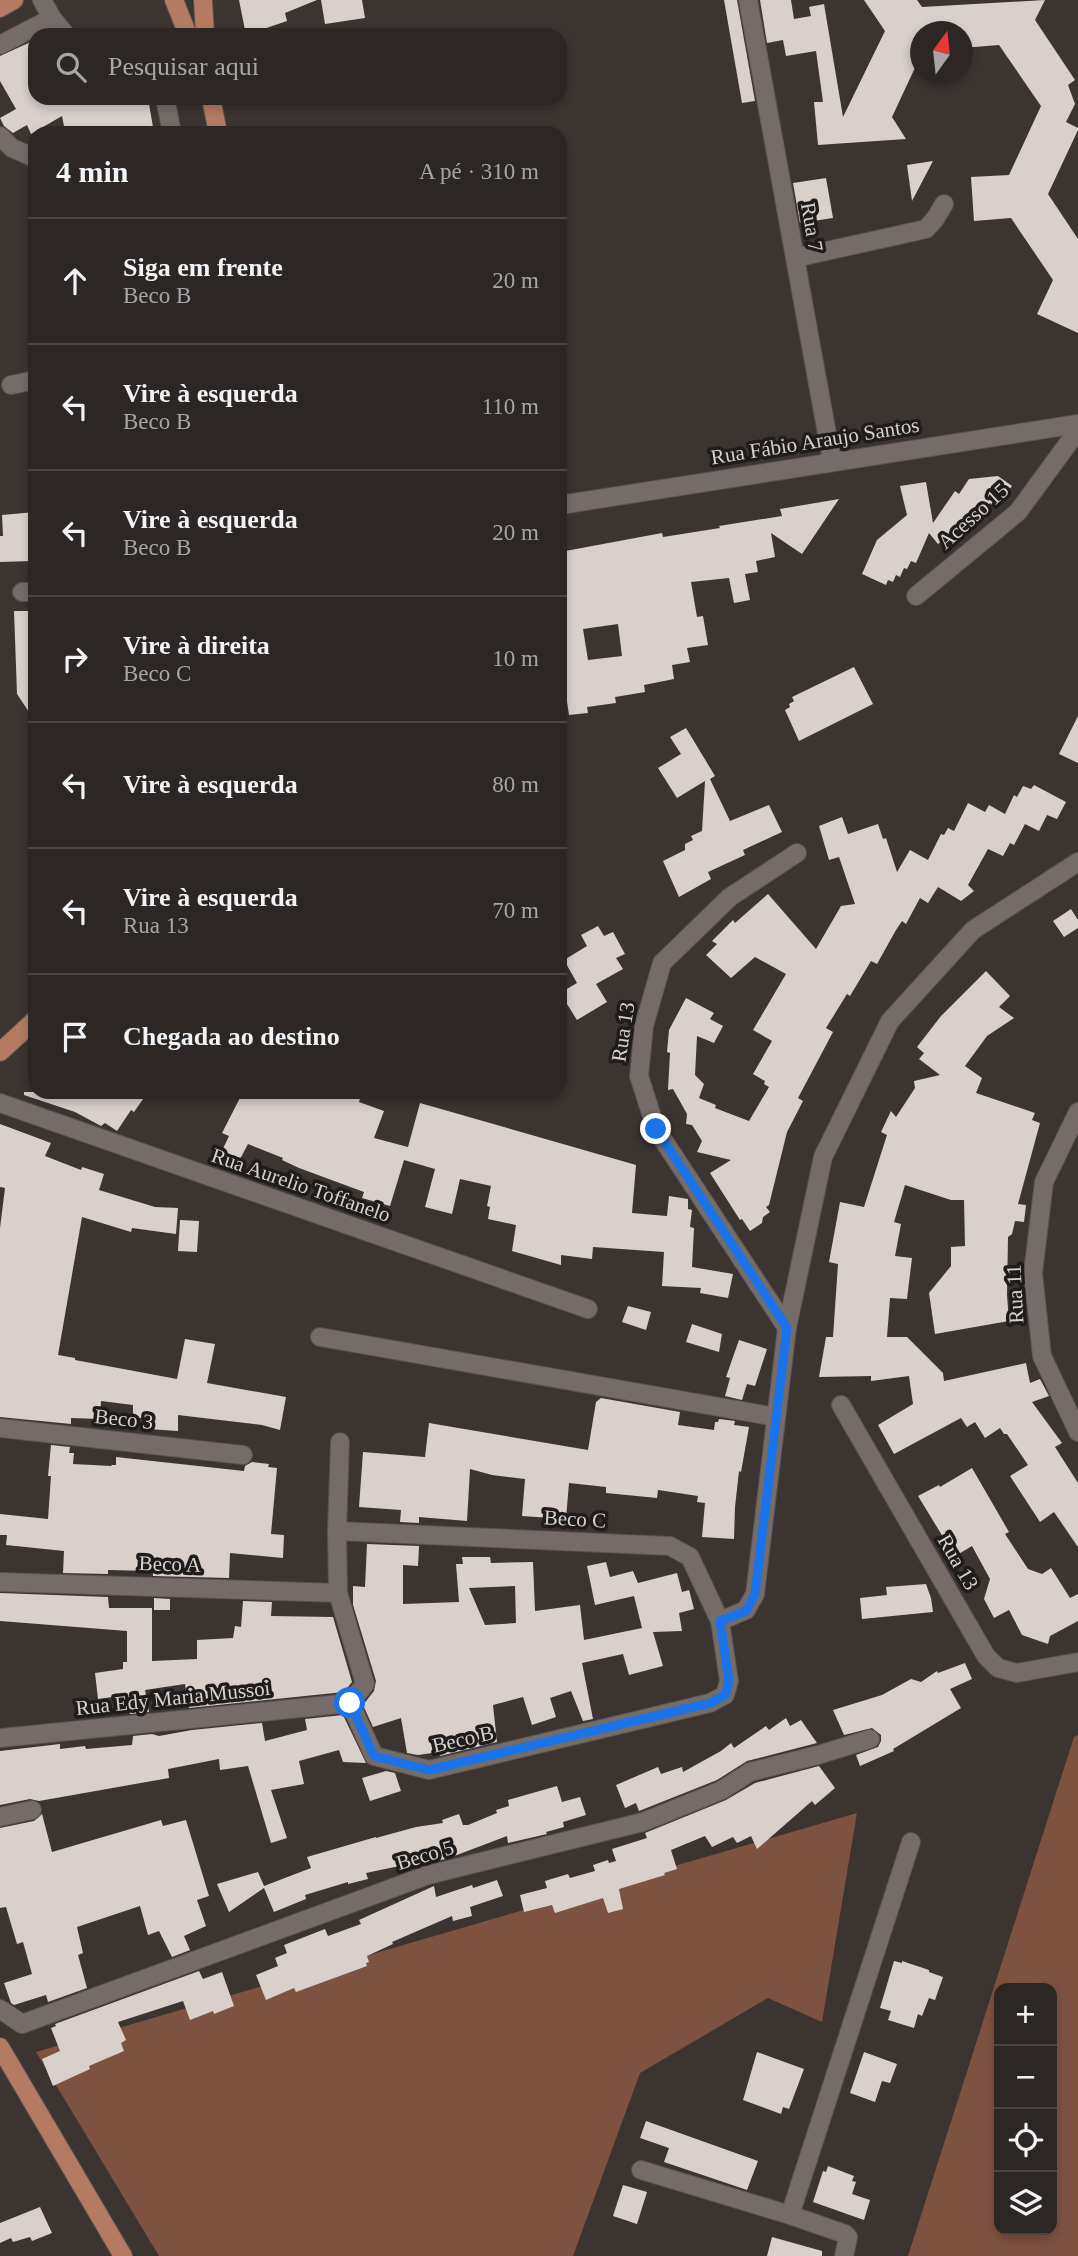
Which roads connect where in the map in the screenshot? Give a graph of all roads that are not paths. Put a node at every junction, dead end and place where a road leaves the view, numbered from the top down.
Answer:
1 (14, 0) edge
2 (42, 0) edge
3 (203, 0) edge
4 (748, 0) edge
5 (173, 2) edge
6 (0, 8) edge
7 (52, 18) junction
8 (33, 28) edge
9 (60, 28) edge
10 (185, 28) edge
11 (205, 28) edge
12 (28, 30) edge
13 (0, 45) edge
14 (166, 105) edge
15 (212, 105) edge
16 (171, 126) edge
17 (217, 126) edge
18 (0, 136) edge
19 (28, 155) edge
20 (944, 204) dead end
21 (795, 258) junction
22 (28, 381) edge
23 (11, 385) dead end
24 (1078, 424) edge
25 (1078, 430) edge
26 (832, 461) junction
27 (567, 504) edge
28 (916, 596) dead end
29 (797, 853) dead end
30 (1078, 862) edge
31 (28, 1026) edge
32 (0, 1052) edge
33 (0, 1103) edge
34 (1078, 1112) edge
35 (588, 1309) dead end
36 (787, 1328) junction
37 (320, 1336) dead end
38 (841, 1405) dead end
39 (776, 1417) junction
40 (0, 1428) edge
41 (1078, 1432) edge
42 (340, 1442) dead end
43 (243, 1455) dead end
44 (337, 1531) junction
45 (0, 1582) edge
46 (338, 1593) junction
47 (720, 1621) junction
48 (1078, 1662) edge
49 (350, 1703) junction
50 (0, 1738) edge
51 (870, 1739) dead end
52 (32, 1810) dead end
53 (0, 1817) edge
54 (911, 1842) dead end
55 (0, 2009) edge
56 (0, 2047) edge
57 (641, 2170) dead end
58 (790, 2216) junction
59 (123, 2256) edge
60 (844, 2256) edge

1 - 6 main road
2 - 7 street
3 - 11 main road
4 - 21 street, Rua 7
5 - 10 main road
7 - 8 street
7 - 9 street
12 - 13 street
14 - 16 street
15 - 17 main road
18 - 19 street
20 - 21 street
21 - 26 street, Rua 7
22 - 23 street
24 - 26 street, Rua Fábio Araujo Santos
25 - 28 street, Acesso 15
26 - 27 street, Rua Fábio Araujo Santos
29 - 36 street, Rua 13
30 - 36 street
31 - 32 main road
33 - 35 street, Rua Aurelio Toffanelo
34 - 41 street, Rua 11
36 - 39 street
37 - 39 street
38 - 48 street, Rua 13
39 - 47 street
40 - 43 street, Beco 3
42 - 44 street
44 - 46 street
44 - 47 street, Beco C
45 - 46 street, Beco A
46 - 49 street
47 - 49 street, Beco B
49 - 50 street, Rua Edy Maria Mussoi
51 - 55 street, Beco 5
52 - 53 street
54 - 58 street
56 - 59 main road
57 - 58 street
58 - 60 street

